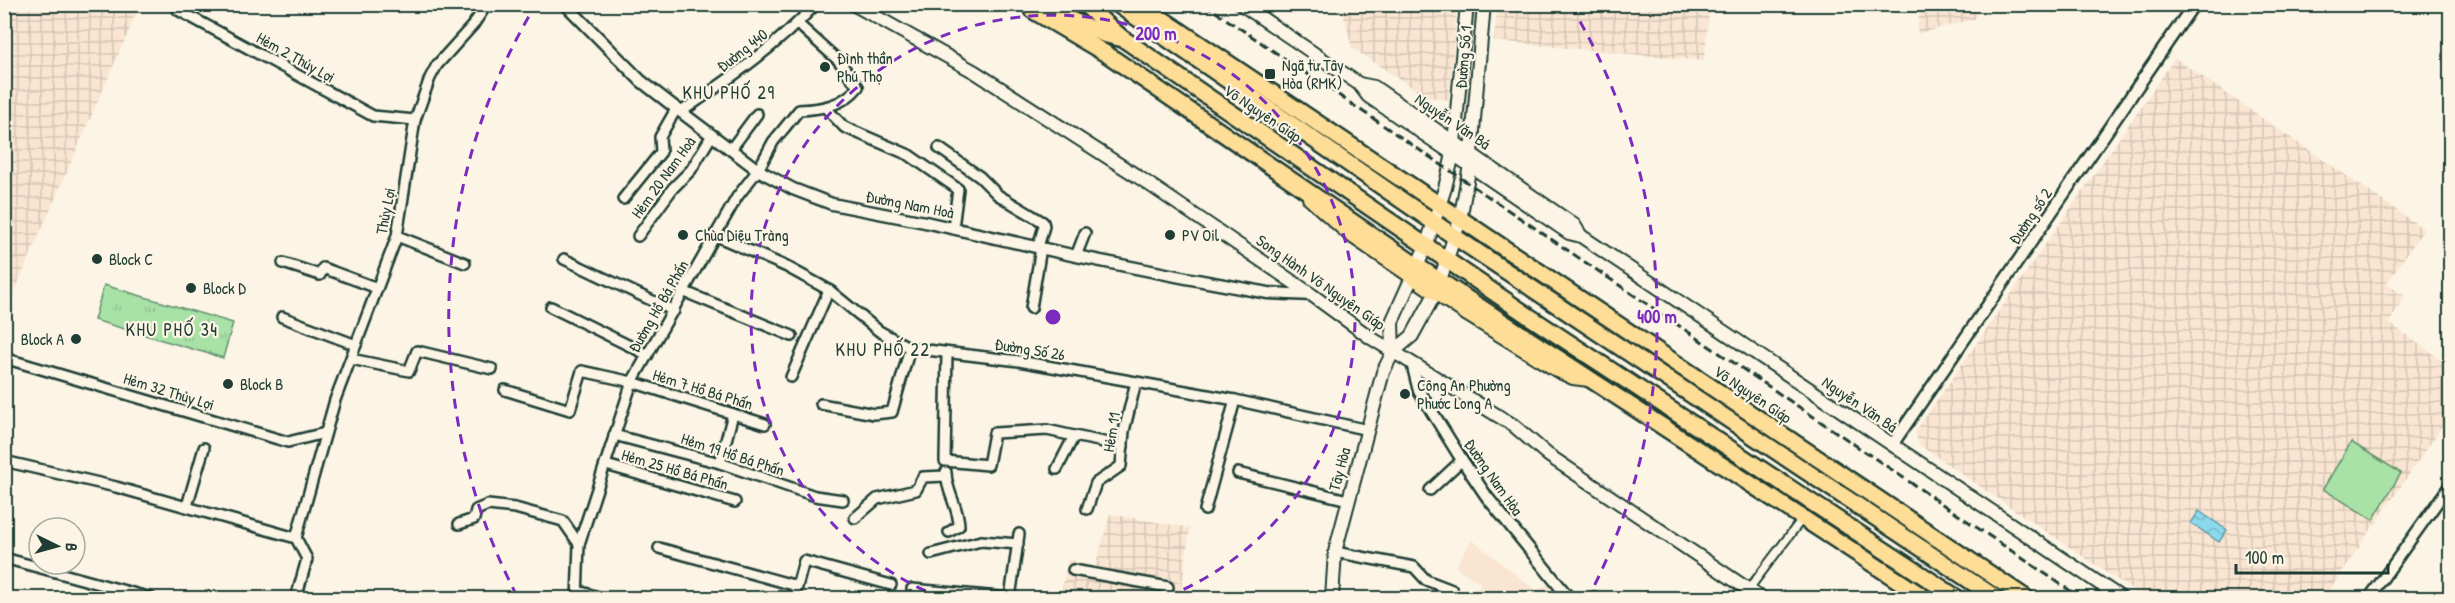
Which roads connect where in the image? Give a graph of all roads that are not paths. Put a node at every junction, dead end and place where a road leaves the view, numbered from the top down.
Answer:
1 (181, 4) edge
2 (487, 4) edge
3 (565, 4) edge
4 (816, 4) edge
5 (853, 4) edge
6 (1084, 4) edge
7 (1117, 4) edge
8 (1140, 4) edge
9 (1241, 4) edge
10 (1467, 4) edge
11 (1484, 4) edge
12 (2194, 4) edge
13 (1035, 7) edge
14 (798, 24) junction
15 (1122, 38) junction
16 (826, 108) junction
17 (679, 111) junction
18 (757, 114) dead end
19 (415, 120) junction
20 (712, 135) junction
21 (939, 148) dead end
22 (1454, 148) junction
23 (731, 149) junction
24 (1471, 160) junction
25 (758, 170) junction
26 (623, 199) dead end
27 (1440, 206) junction
28 (1460, 220) junction
29 (1434, 222) junction
30 (953, 228) junction
31 (1085, 233) dead end
32 (714, 235) junction
33 (397, 236) junction
34 (639, 236) dead end
35 (1455, 237) junction
36 (1425, 246) junction
37 (1039, 248) junction
38 (1076, 256) junction
39 (564, 259) dead end
40 (1448, 261) junction
41 (283, 263) dead end
42 (465, 263) dead end
43 (1415, 271) junction
44 (1468, 275) junction
45 (1438, 286) junction
46 (377, 288) junction
47 (829, 290) junction
48 (685, 292) junction
49 (1312, 295) junction
50 (1506, 301) junction
51 (551, 308) dead end
52 (1031, 308) dead end
53 (674, 311) junction
54 (282, 317) dead end
55 (1524, 335) junction
56 (792, 336) dead end
57 (356, 345) junction
58 (910, 348) junction
59 (1393, 352) junction
60 (947, 353) junction
61 (648, 355) junction
62 (4, 358) edge
63 (351, 359) junction
64 (1412, 363) junction
65 (492, 369) dead end
66 (791, 377) dead end
67 (1591, 380) junction
68 (632, 382) junction
69 (1136, 382) junction
70 (505, 390) dead end
71 (1235, 400) junction
72 (821, 404) dead end
73 (733, 414) junction
74 (765, 424) dead end
75 (1368, 430) junction
76 (325, 433) junction
77 (614, 435) junction
78 (1074, 436) junction
79 (1892, 445) junction
80 (1123, 446) junction
81 (204, 448) dead end
82 (4, 460) edge
83 (1462, 460) junction
84 (945, 461) junction
85 (720, 463) junction
86 (606, 465) junction
87 (1057, 470) dead end
88 (1238, 473) dead end
89 (946, 476) junction
90 (2451, 485) edge
91 (1430, 490) dead end
92 (843, 500) dead end
93 (1348, 500) junction
94 (735, 501) dead end
95 (187, 506) junction
96 (1087, 509) dead end
97 (1205, 510) dead end
98 (855, 518) dead end
99 (1803, 519) junction
100 (459, 524) dead end
101 (949, 532) dead end
102 (1019, 534) dead end
103 (296, 538) junction
104 (579, 544) junction
105 (1018, 544) junction
106 (659, 548) dead end
107 (1335, 552) junction
108 (931, 554) dead end
109 (4, 558) edge
110 (1073, 570) dead end
111 (891, 585) dead end
112 (797, 586) junction
113 (912, 589) dead end
114 (1452, 590) dead end
115 (1744, 594) edge
116 (578, 595) edge
117 (150, 598) edge
118 (296, 598) edge
119 (602, 598) edge
120 (794, 598) edge
121 (1010, 598) edge
122 (1166, 598) edge
123 (1332, 598) edge
124 (1569, 598) edge
125 (1761, 598) edge
126 (1925, 598) edge
127 (1957, 598) edge
128 (1996, 598) edge
129 (2026, 598) edge
130 (2121, 598) edge
131 (2369, 598) edge

1 - 19 street, Hẻm 2 Thủy Lợi
2 - 19 street, Thủy Lợi
3 - 17 street, Đường Nam Hoà
4 - 14 street, Đường 440
5 - 49 main road, Song Hành Võ Nguyên Giáp
6 - 15 highway, Võ Nguyên Giáp
7 - 29 highway, Võ Nguyên Giáp
8 - 27 highway, Võ Nguyên Giáp
9 - 22 main road, Nguyễn Văn Bá
10 - 22 main road, Đường Số 1
11 - 24 main road, Đường Số 1
12 - 79 street, Đường số 2
13 - 15 highway
13 - 43 highway
14 - 16 street, Đường Hồ Bá Phấn
14 - 17 street, Đường 440
15 - 36 highway, Võ Nguyên Giáp
16 - 25 street, Đường Hồ Bá Phấn
16 - 30 street
17 - 20 street, Đường Nam Hoà
17 - 26 street
18 - 23 street
19 - 33 street, Thủy Lợi
20 - 23 street, Đường Nam Hoà
20 - 34 street, Hẻm 20 Nam Hoà
21 - 37 street
22 - 24 main road, Nguyễn Văn Bá
22 - 27 main road, Đường Số 1
23 - 25 street, Đường Nam Hoà
24 - 28 main road, Đường Số 1
24 - 79 main road, Nguyễn Văn Bá
25 - 30 street, Đường Nam Hoà
25 - 32 street, Đường Hồ Bá Phấn
27 - 28 highway, Võ Nguyên Giáp
27 - 29 main road, Tây Hòa
28 - 35 main road, Đường Số 1
28 - 129 highway, Võ Nguyên Giáp
29 - 35 highway, Võ Nguyên Giáp
29 - 36 main road, Tây Hòa
30 - 37 street, Đường Nam Hoà
31 - 38 street
32 - 47 street, Đường Số 26
32 - 48 street, Đường Hồ Bá Phấn
33 - 42 street
33 - 46 street, Thủy Lợi
35 - 40 main road, Đường Số 1
35 - 128 highway
36 - 40 highway, Võ Nguyên Giáp
36 - 43 main road, Tây Hòa
37 - 38 street, Đường Nam Hoà
37 - 52 street
38 - 49 street, Đường Nam Hoà
39 - 53 street
40 - 44 highway, Võ Nguyên Giáp
40 - 45 main road, Tây Hòa
41 - 46 street
43 - 45 highway
43 - 59 main road, Tây Hòa
44 - 45 highway
44 - 50 highway
45 - 55 highway
45 - 59 main road, Tây Hòa
45 - 67 main road
46 - 57 street, Thủy Lợi
47 - 58 street, Đường Số 26
47 - 66 street
48 - 53 street, Đường Hồ Bá Phấn
48 - 56 street
49 - 59 main road, Song Hành Võ Nguyên Giáp
50 - 55 highway
50 - 127 highway
51 - 61 street
53 - 61 street, Đường Hồ Bá Phấn
54 - 57 street
55 - 67 highway
57 - 63 street, Thủy Lợi
58 - 60 street, Đường Số 26
58 - 72 street
59 - 64 main road, Song Hành Võ Nguyên Giáp
59 - 75 main road, Tây Hòa
60 - 69 street, Đường Số 26
60 - 84 street
61 - 68 street, Đường Hồ Bá Phấn
62 - 76 street, Hẻm 32 Thủy Lợi
63 - 65 street
63 - 76 street, Thủy Lợi
64 - 83 street, Đường Nam Hòa
64 - 115 main road, Song Hành Võ Nguyên Giáp
67 - 99 highway
68 - 70 street, Hẻm 7 Hồ Bá Phấn
68 - 73 street, Hẻm 7 Hồ Bá Phấn
68 - 77 street, Đường Hồ Bá Phấn
69 - 71 street, Đường Số 26
69 - 80 street, Hẻm 11
71 - 75 street, Đường Số 26
71 - 97 street
73 - 74 street, Hẻm 7 Hồ Bá Phấn
73 - 85 street
75 - 93 main road, Tây Hòa
76 - 103 street, Thủy Lợi
77 - 85 street, Hẻm 19 Hồ Bá Phấn
77 - 86 street, Đường Hồ Bá Phấn
78 - 80 street
78 - 84 street
78 - 87 street
79 - 130 main road, Nguyễn Văn Bá
80 - 96 street, Hẻm 11
81 - 95 street
82 - 95 street
83 - 91 street
83 - 124 street, Đường Nam Hòa
84 - 89 street
85 - 92 street, Hẻm 19 Hồ Bá Phấn
86 - 94 street, Hẻm 25 Hồ Bá Phấn
86 - 104 street, Đường Hồ Bá Phấn
88 - 93 street
89 - 98 street
89 - 101 street
90 - 131 street
93 - 107 main road, Tây Hòa
95 - 103 street
99 - 115 street
99 - 126 highway
100 - 104 street
102 - 105 street
103 - 118 street
104 - 116 street, Đường Hồ Bá Phấn
105 - 108 street
105 - 121 street
106 - 112 street
107 - 114 street
107 - 123 main road, Tây Hòa
109 - 117 street
110 - 122 street
111 - 112 street
112 - 120 street
113 - 121 street
115 - 125 main road, Song Hành Võ Nguyên Giáp
116 - 119 street, Đường Hồ Bá Phấn

